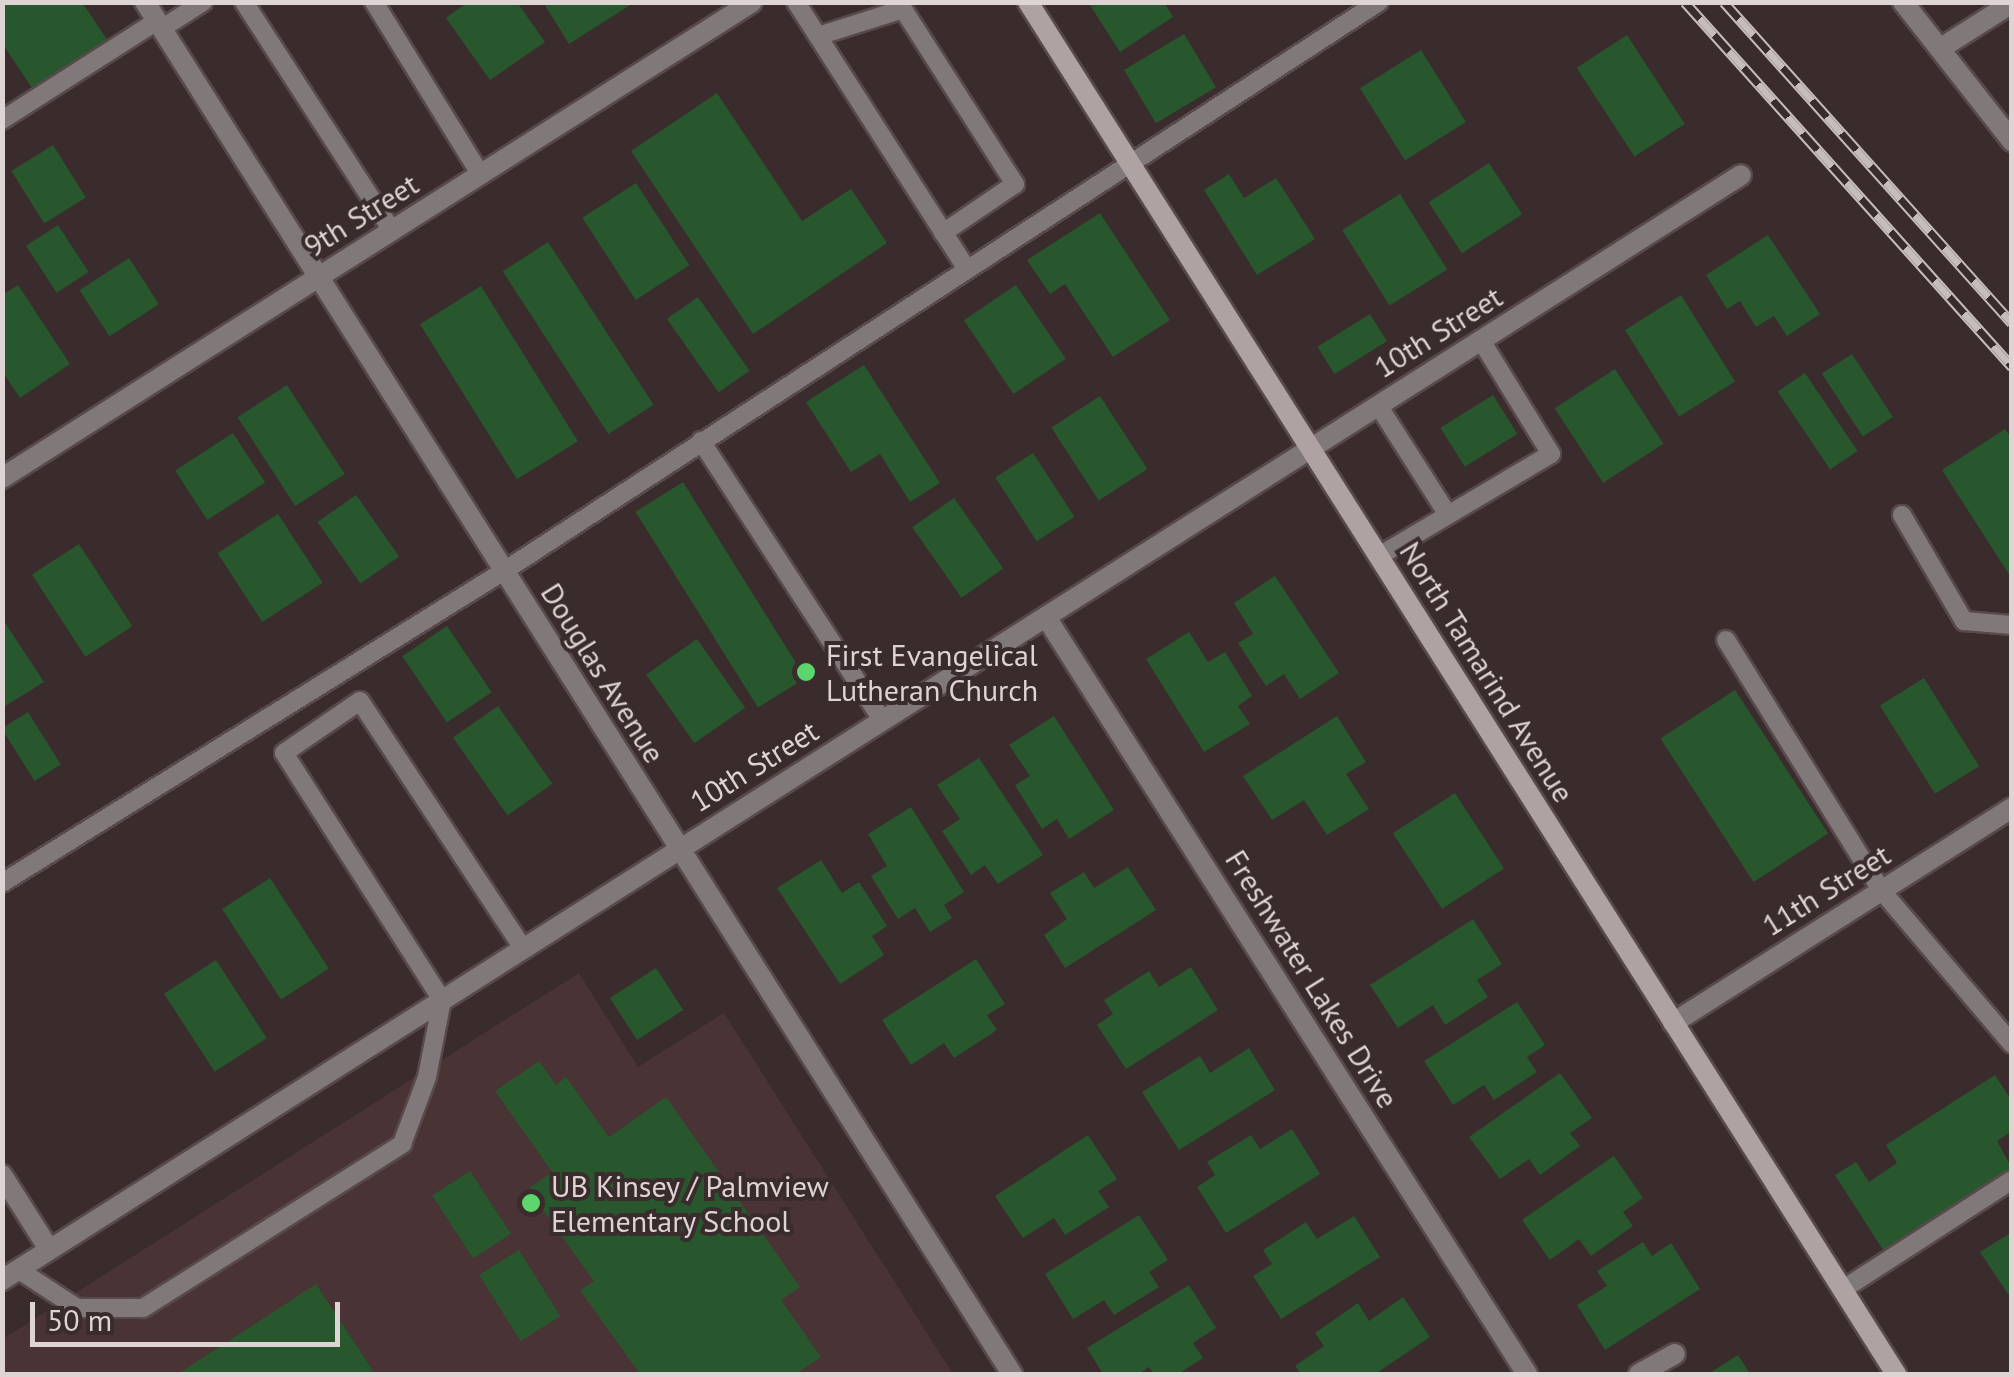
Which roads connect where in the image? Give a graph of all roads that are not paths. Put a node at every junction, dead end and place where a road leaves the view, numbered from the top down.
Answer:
1 (145, 2) edge
2 (203, 2) edge
3 (244, 2) edge
4 (374, 2) edge
5 (752, 2) edge
6 (796, 2) edge
7 (1028, 2) edge
8 (1379, 2) edge
9 (1903, 2) edge
10 (2012, 3) edge
11 (724, 10) edge
12 (159, 25) junction
13 (818, 36) junction
14 (1941, 48) junction
15 (2, 120) edge
16 (2012, 141) edge
17 (1128, 162) junction
18 (480, 174) junction
19 (1742, 176) dead end
20 (392, 231) junction
21 (944, 232) junction
22 (966, 268) junction
23 (318, 278) junction
24 (1481, 340) junction
25 (1378, 406) junction
26 (701, 442) junction
27 (1310, 449) junction
28 (2, 478) edge
29 (1902, 515) dead end
30 (1448, 516) junction
31 (1379, 556) junction
32 (504, 571) junction
33 (1046, 616) junction
34 (2012, 626) edge
35 (1726, 640) dead end
36 (882, 720) junction
37 (2012, 808) edge
38 (679, 849) junction
39 (2, 884) edge
40 (1882, 890) junction
41 (523, 948) junction
42 (442, 1000) junction
43 (1673, 1022) junction
44 (2012, 1044) edge
45 (2, 1175) edge
46 (2012, 1180) edge
47 (49, 1249) junction
48 (11, 1275) edge
49 (1842, 1290) junction
50 (1676, 1354) dead end
51 (1012, 1374) edge
52 (1526, 1374) edge
53 (1639, 1374) edge
54 (1896, 1374) edge

1 - 12 street, Douglas Avenue
2 - 12 lane
3 - 20 lane
4 - 18 lane
5 - 11 street, 9th Street
6 - 13 lane
7 - 17 street, North Tamarind Avenue
8 - 17 lane
9 - 14 street
10 - 14 street
11 - 18 street, 9th Street
12 - 15 lane
12 - 23 street, Douglas Avenue
13 - 21 lane
13 - 21 lane
14 - 16 street
17 - 22 lane
17 - 27 street, North Tamarind Avenue
18 - 20 street, 9th Street
19 - 24 street, 10th Street
20 - 23 street, 9th Street
21 - 22 lane
22 - 26 lane
23 - 28 street, 9th Street
23 - 32 street, Douglas Avenue
24 - 25 street, 10th Street
24 - 30 lane
25 - 27 street, 10th Street
25 - 30 lane
26 - 32 lane
26 - 36 lane
27 - 31 street, North Tamarind Avenue
27 - 33 street, 10th Street
29 - 34 lane
30 - 31 lane
31 - 43 street, North Tamarind Avenue
32 - 38 street, Douglas Avenue
32 - 39 lane
33 - 36 street, 10th Street
33 - 52 street, Freshwater Lakes Drive
35 - 40 lane
36 - 38 street, 10th Street
37 - 40 street, 11th Street
38 - 41 street, 10th Street
38 - 51 street, Douglas Avenue
40 - 43 street, 11th Street
40 - 44 lane
41 - 42 street, 10th Street
41 - 42 lane
42 - 47 street, 10th Street
42 - 48 lane
43 - 49 street, North Tamarind Avenue
45 - 47 street
46 - 49 lane
47 - 48 street, 10th Street
49 - 54 street, North Tamarind Avenue
50 - 53 street

